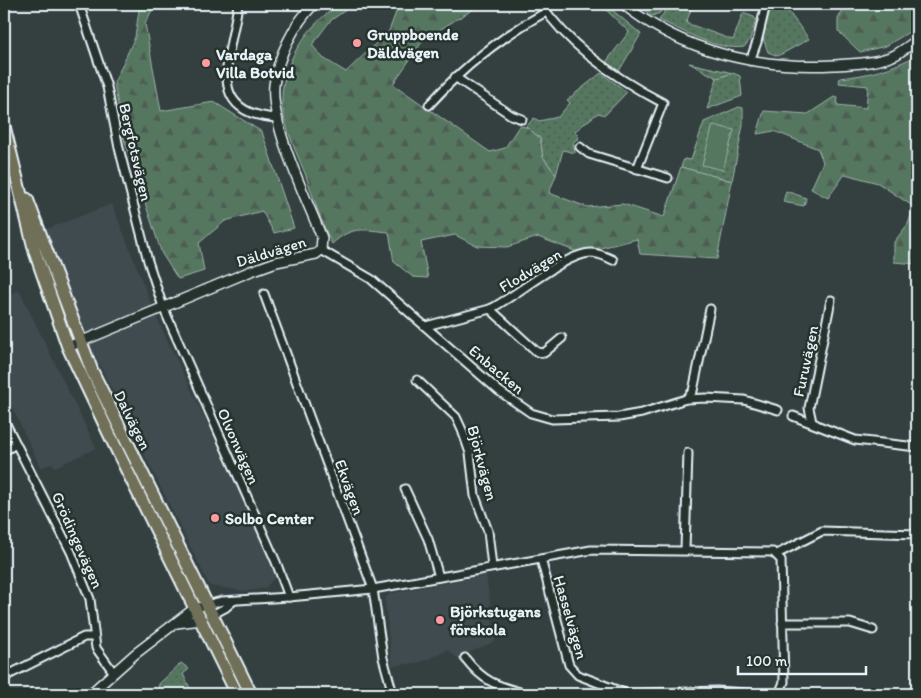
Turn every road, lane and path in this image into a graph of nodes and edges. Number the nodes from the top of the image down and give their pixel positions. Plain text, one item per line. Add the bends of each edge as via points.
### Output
1 (79, 4) edge
2 (238, 4) edge
3 (314, 4) edge
4 (541, 4) edge
5 (622, 4) edge
6 (766, 4) edge
7 (546, 12) junction
8 (917, 40) edge
9 (750, 61) junction
10 (455, 77) junction
11 (429, 105) dead end
12 (278, 118) junction
13 (522, 119) dead end
14 (4, 126) edge
15 (580, 147) dead end
16 (10, 150) junction
17 (637, 170) junction
18 (668, 178) dead end
19 (321, 250) junction
20 (613, 260) dead end
21 (264, 294) dead end
22 (831, 300) dead end
23 (163, 307) junction
24 (490, 309) junction
25 (710, 309) dead end
26 (426, 326) junction
27 (562, 338) dead end
28 (80, 342) junction
29 (68, 347) junction
30 (418, 380) dead end
31 (686, 399) junction
32 (778, 410) dead end
33 (793, 416) dead end
34 (4, 420) edge
35 (817, 426) junction
36 (16, 444) junction
37 (917, 447) edge
38 (4, 451) edge
39 (688, 453) dead end
40 (405, 489) dead end
41 (917, 534) edge
42 (685, 550) junction
43 (777, 554) junction
44 (541, 559) junction
45 (492, 567) junction
46 (439, 577) junction
47 (373, 589) junction
48 (289, 597) junction
49 (232, 602) junction
50 (204, 612) junction
51 (782, 623) junction
52 (173, 624) junction
53 (873, 630) dead end
54 (94, 637) junction
55 (465, 658) dead end
56 (114, 673) junction
57 (4, 678) edge
58 (100, 686) junction
59 (90, 694) edge
60 (106, 694) edge
61 (237, 694) edge
62 (251, 694) edge
63 (393, 694) edge
64 (526, 694) edge
65 (758, 694) edge
66 (779, 694) edge

1 - 23 street, Bergfotsvägen via 107,87 121,155
2 - 12 street via 228,55 228,92 245,111 263,118
3 - 12 street, Däldvägen via 295,29 281,60 274,85
4 - 7 street
5 - 9 street via 652,25 681,39
6 - 9 street
7 - 10 street via 492,45
7 - 17 street via 596,61 618,78 663,103
8 - 9 street via 894,55 852,64 780,65
10 - 11 street
10 - 13 street
12 - 19 street, Däldvägen via 322,238
14 - 16 main road, Dalvägen
15 - 17 street via 589,154
16 - 28 main road, Dalvägen
16 - 29 main road, Dalvägen via 35,252
17 - 18 street
19 - 23 street, Däldvägen via 262,267
19 - 26 street, Enbacken via 366,275
20 - 24 street, Flodvägen via 592,253 581,256 549,271
21 - 47 street, Ekvägen
22 - 35 street, Furuvägen via 809,408 812,422
23 - 28 street, Däldvägen
23 - 48 street, Olvonvägen
24 - 26 street, Flodvägen
24 - 27 street, Flodvägen via 537,352 544,353
25 - 31 street via 693,391
26 - 31 street, Enbacken via 499,391 528,412 544,417 619,417
28 - 29 street, Däldvägen
28 - 50 main road, Dalvägen
29 - 50 main road, Dalvägen
30 - 45 street, Björkvägen via 456,416 462,430 470,453 475,496 488,531
31 - 32 street, Enbacken via 735,398
33 - 35 street
34 - 36 street, Grödingevägen
35 - 37 street via 855,440
36 - 38 street
36 - 54 street, Grödingevägen via 60,530 90,599
39 - 42 street
40 - 46 street via 428,539
41 - 43 street via 822,532
42 - 43 street via 763,550
42 - 44 street via 591,550
43 - 51 street via 780,560
44 - 45 street
44 - 65 street, Hasselvägen via 569,665 578,675 627,694 717,691
45 - 46 street
46 - 47 street
47 - 48 street
47 - 63 street, Ekvägen via 383,658
48 - 49 street
49 - 50 street via 225,608
49 - 50 street via 222,601
50 - 52 street
50 - 52 street
50 - 61 main road, Dalvägen
50 - 62 main road, Dalvägen
51 - 53 street via 850,623
51 - 66 street via 784,682
52 - 56 street
54 - 56 street, Grödingevägen via 96,648
54 - 57 street via 84,637
55 - 64 street via 491,684
56 - 58 street
58 - 59 street
58 - 60 street

